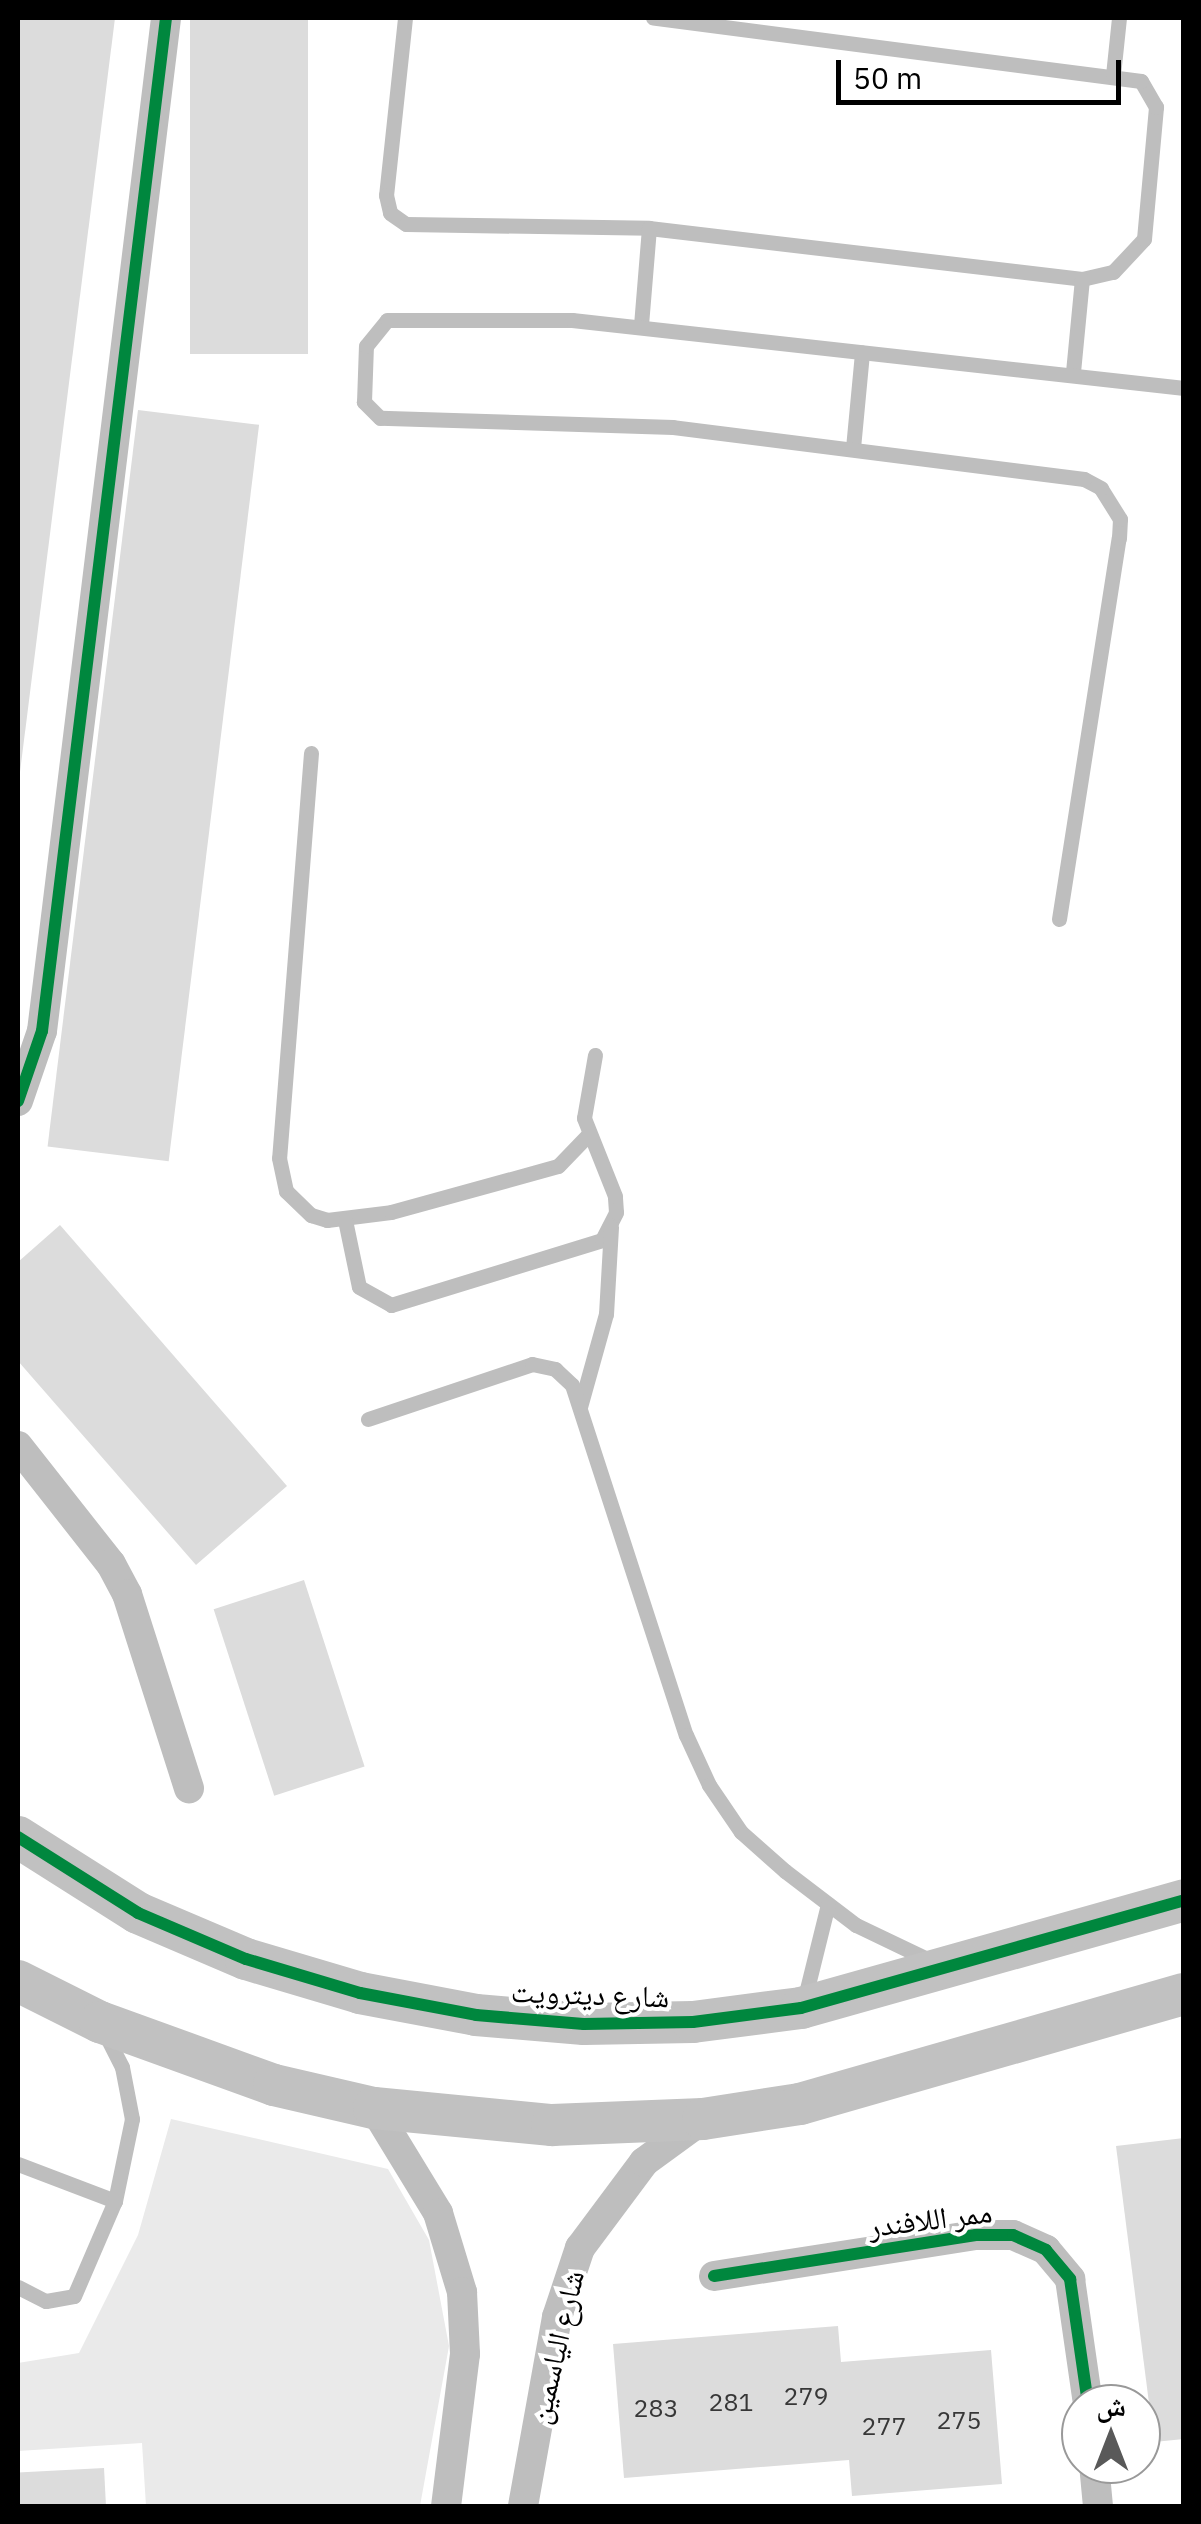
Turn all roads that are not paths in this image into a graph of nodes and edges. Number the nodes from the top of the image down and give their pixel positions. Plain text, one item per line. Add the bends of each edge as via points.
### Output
1 (166, 18) edge
2 (404, 18) edge
3 (653, 18) edge
4 (1119, 18) edge
5 (683, 20) edge
6 (1113, 75) junction
7 (649, 228) junction
8 (1082, 279) junction
9 (641, 324) junction
10 (862, 352) junction
11 (1074, 372) junction
12 (1184, 388) edge
13 (853, 448) junction
14 (310, 753) dead end
15 (1059, 919) dead end
16 (595, 1056) dead end
17 (18, 1100) edge
18 (587, 1136) junction
19 (344, 1220) junction
20 (611, 1227) junction
21 (580, 1407) junction
22 (368, 1419) dead end
23 (18, 1446) edge
24 (189, 1788) dead end
25 (18, 1837) edge
26 (1184, 1900) edge
27 (828, 1904) junction
28 (952, 1969) junction
29 (18, 1980) edge
30 (1184, 1994) edge
31 (802, 2008) junction
32 (100, 2022) junction
33 (374, 2108) junction
34 (703, 2119) junction
35 (18, 2164) edge
36 (115, 2201) junction
37 (714, 2276) dead end
38 (18, 2287) edge
39 (1085, 2384) edge
40 (446, 2506) edge
41 (523, 2506) edge

1 - 17 street via 42,1032
2 - 7 lane via 386,195 397,220
3 - 5 lane
4 - 6 lane
5 - 6 lane
6 - 8 lane via 1141,81 1154,96 1147,225 1127,262
7 - 8 lane
7 - 9 lane
8 - 11 lane
9 - 10 lane
9 - 13 lane via 387,320 369,335 364,402 392,420 673,427
10 - 11 lane
10 - 13 lane
11 - 12 lane
13 - 15 lane via 1084,479 1114,502 1119,538
14 - 19 lane via 280,1175 310,1214
16 - 18 lane
18 - 19 lane via 572,1158 543,1172
18 - 20 lane via 616,1196
19 - 20 lane via 359,1288 391,1304 588,1248
20 - 21 lane via 606,1314
21 - 22 lane via 572,1385 555,1369 532,1364
21 - 27 lane via 686,1735 709,1785 741,1832
23 - 24 street via 127,1594
25 - 31 street, شارع ديترويت via 138,1912 246,1960 360,1993 584,2024 694,2022
26 - 28 street, شارع ديترويت
27 - 28 lane via 886,1943
27 - 31 lane
28 - 31 street, شارع ديترويت
29 - 32 street
30 - 34 street via 910,2077
32 - 33 street via 274,2085
32 - 36 lane via 122,2066 132,2118
33 - 34 street via 552,2126
33 - 40 street via 438,2213 462,2292 465,2354
34 - 41 street, شارع الياسمين via 644,2162 580,2248 556,2317
35 - 36 lane
36 - 38 lane via 86,2282 74,2296 46,2301
37 - 39 street, ممر اللافندر via 976,2234 1013,2234 1046,2250 1070,2279

